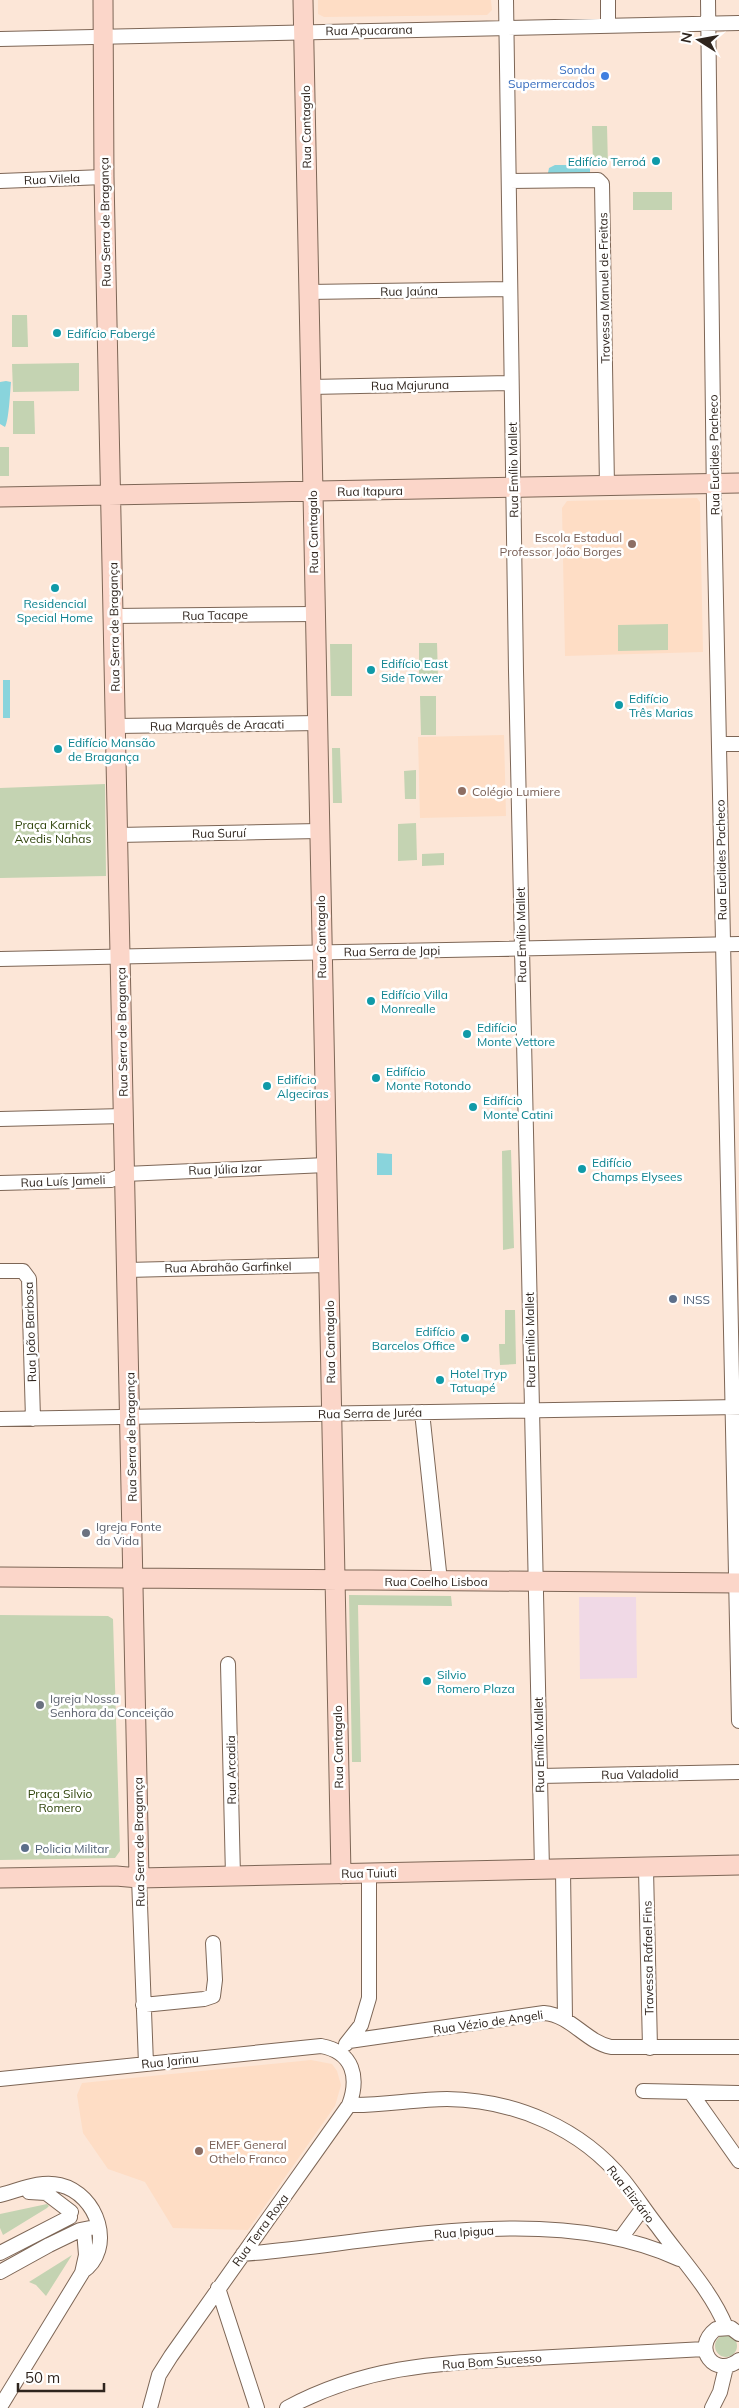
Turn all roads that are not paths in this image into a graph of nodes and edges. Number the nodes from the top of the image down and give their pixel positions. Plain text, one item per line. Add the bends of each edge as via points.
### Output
1 (103, 0) edge
2 (303, 0) edge
3 (506, 0) edge
4 (608, 0) edge
5 (708, 0) edge
6 (739, 23) edge
7 (709, 24) junction
8 (608, 25) junction
9 (506, 28) junction
10 (304, 31) junction
11 (104, 35) junction
12 (0, 39) edge
13 (104, 176) junction
14 (0, 181) edge
15 (509, 181) junction
16 (510, 289) junction
17 (308, 292) junction
18 (510, 383) junction
19 (310, 387) junction
20 (739, 483) edge
21 (714, 484) junction
22 (607, 486) junction
23 (514, 488) junction
24 (312, 492) junction
25 (112, 496) junction
26 (0, 497) edge
27 (315, 614) junction
28 (114, 616) junction
29 (318, 723) junction
30 (117, 726) junction
31 (719, 744) junction
32 (739, 744) edge
33 (319, 831) junction
34 (118, 834) junction
35 (724, 944) junction
36 (739, 944) edge
37 (522, 948) junction
38 (321, 952) junction
39 (120, 956) junction
40 (0, 959) edge
41 (733, 1065) edge
42 (124, 1116) junction
43 (0, 1119) edge
44 (326, 1165) junction
45 (125, 1174) junction
46 (0, 1183) edge
47 (328, 1265) junction
48 (127, 1270) junction
49 (0, 1271) edge
50 (736, 1407) edge
51 (531, 1410) junction
52 (422, 1412) junction
53 (331, 1414) junction
54 (130, 1417) junction
55 (0, 1419) edge
56 (32, 1419) junction
57 (0, 1577) edge
58 (134, 1578) junction
59 (334, 1580) junction
60 (440, 1581) junction
61 (535, 1581) junction
62 (737, 1583) edge
63 (228, 1664) dead end
64 (739, 1721) edge
65 (739, 1772) edge
66 (540, 1776) junction
67 (739, 1865) edge
68 (646, 1868) junction
69 (542, 1870) junction
70 (563, 1870) junction
71 (369, 1873) junction
72 (341, 1874) junction
73 (233, 1876) junction
74 (0, 1878) edge
75 (139, 1878) junction
76 (213, 1944) dead end
77 (143, 2005) junction
78 (565, 2019) junction
79 (349, 2041) junction
80 (739, 2047) edge
81 (650, 2048) junction
82 (340, 2052) junction
83 (146, 2064) junction
84 (0, 2079) edge
85 (644, 2091) dead end
86 (691, 2093) junction
87 (739, 2093) edge
88 (349, 2105) junction
89 (739, 2161) edge
90 (6, 2193) edge
91 (90, 2206) junction
92 (643, 2208) junction
93 (70, 2214) junction
94 (96, 2222) junction
95 (82, 2230) junction
96 (621, 2238) junction
97 (0, 2253) edge
98 (243, 2254) junction
99 (681, 2259) junction
100 (0, 2272) edge
101 (82, 2273) junction
102 (218, 2288) junction
103 (726, 2327) junction
104 (739, 2334) edge
105 (705, 2349) junction
106 (739, 2360) edge
107 (726, 2366) junction
108 (0, 2407) edge
109 (150, 2408) edge
110 (257, 2408) edge
111 (287, 2408) edge
112 (712, 2408) edge

1 - 11 street, Rua Serra de Bragança
2 - 10 street, Rua Cantagalo
3 - 9 street, Rua Emílio Mallet
4 - 8 street
5 - 7 street, Rua Euclides Pacheco
6 - 7 street, Rua Apucarana
7 - 8 street, Rua Apucarana
7 - 21 street, Rua Euclides Pacheco
8 - 9 street, Rua Apucarana
9 - 10 street, Rua Apucarana
9 - 15 street, Rua Emílio Mallet
10 - 11 street, Rua Apucarana
10 - 17 street, Rua Cantagalo
11 - 12 street, Rua Apucarana
11 - 13 street, Rua Serra de Bragança
13 - 14 street, Rua Vilela
13 - 25 street, Rua Serra de Bragança
15 - 16 street, Rua Emílio Mallet
15 - 22 street, Travessa Manuel de Freitas via 598,180 602,184
16 - 17 street, Rua Jaúna
16 - 18 street, Rua Emílio Mallet
17 - 19 street, Rua Cantagalo
18 - 19 street, Rua Majuruna
18 - 23 street, Rua Emílio Mallet
19 - 24 street, Rua Cantagalo
20 - 21 street, Rua Itapura
21 - 22 street, Rua Itapura
21 - 31 street, Rua Euclides Pacheco
22 - 23 street, Rua Itapura
23 - 24 street, Rua Itapura
23 - 37 street, Rua Emílio Mallet
24 - 25 street, Rua Itapura
24 - 27 street, Rua Cantagalo
25 - 26 street, Rua Itapura
25 - 28 street, Rua Serra de Bragança
27 - 28 street, Rua Tacape
27 - 29 street, Rua Cantagalo
28 - 30 street, Rua Serra de Bragança
29 - 30 street, Rua Marquês de Aracati
29 - 33 street, Rua Cantagalo
30 - 34 street, Rua Serra de Bragança
31 - 32 street
31 - 35 street, Rua Euclides Pacheco
33 - 34 street, Rua Suruí
33 - 38 street, Rua Cantagalo
34 - 39 street, Rua Serra de Bragança
35 - 36 street, Rua Serra de Japi
35 - 37 street, Rua Serra de Japi
35 - 41 street, Rua Euclides Pacheco
37 - 38 street, Rua Serra de Japi
37 - 51 street, Rua Emílio Mallet
38 - 39 street, Rua Serra de Japi
38 - 44 street, Rua Cantagalo
39 - 40 street, Rua Serra de Japi
39 - 42 street, Rua Serra de Bragança
41 - 50 street, Rua Euclides Pacheco
42 - 43 street
42 - 45 street, Rua Serra de Bragança
44 - 45 street, Rua Júlia Izar
44 - 47 street, Rua Cantagalo
45 - 46 street, Rua Luís Jameli via 111,1180
45 - 48 street, Rua Serra de Bragança
47 - 48 street, Rua Abrahão Garfinkel
47 - 53 street, Rua Cantagalo
48 - 54 street, Rua Serra de Bragança
49 - 56 street, Rua João Barbosa via 24,1271 29,1280
50 - 51 street, Rua Serra de Juréa
50 - 62 street, Rua Euclides Pacheco
51 - 52 street, Rua Serra de Juréa
51 - 61 street, Rua Emílio Mallet
52 - 53 street, Rua Serra de Juréa
52 - 60 street
53 - 54 street, Rua Serra de Juréa
53 - 59 street, Rua Cantagalo
54 - 56 street, Rua Serra de Juréa
54 - 58 street, Rua Serra de Bragança
55 - 56 street, Rua Serra de Juréa
57 - 58 street
58 - 59 street, Rua Coelho Lisboa
58 - 75 street, Rua Serra de Bragança
59 - 60 street, Rua Coelho Lisboa
59 - 72 street, Rua Cantagalo
60 - 61 street, Rua Coelho Lisboa
61 - 62 street, Rua Coelho Lisboa
61 - 66 street, Rua Emílio Mallet
62 - 64 street, Rua Euclides Pacheco
63 - 73 street, Rua Arcadia
65 - 66 street, Rua Valadolid
66 - 69 street, Rua Emílio Mallet
67 - 68 street, Rua Tuiuti
68 - 70 street, Rua Tuiuti
68 - 81 street, Travessa Rafael Fins
69 - 70 street, Rua Tuiuti
69 - 71 street, Rua Tuiuti
70 - 78 street
71 - 72 street, Rua Tuiuti
71 - 79 street via 369,1998 364,2018
72 - 73 street, Rua Tuiuti
73 - 75 street, Rua Tuiuti
74 - 75 street, Rua Tuiuti
75 - 77 street, Rua Serra de Bragança
76 - 77 street via 213,1996
77 - 83 street, Rua Serra de Bragança
78 - 79 street, Rua Vézio de Angeli via 544,2013
78 - 81 street, Rua Vézio de Angeli via 606,2046
79 - 82 street
80 - 81 street, Rua Vézio de Angeli
82 - 83 street, Rua Jarinu via 314,2046
82 - 88 street, Rua Terra Roxa via 349,2063 354,2080
83 - 84 street, Rua Jarinu
85 - 86 street
86 - 87 street
86 - 89 street
88 - 92 street, Rua Eliziário via 445,2099 517,2110 557,2126 593,2150 624,2181
88 - 98 street, Rua Terra Roxa
90 - 91 street via 43,2184 58,2185 73,2190
90 - 93 street via 46,2193
91 - 93 street via 79,2205
91 - 94 street
92 - 96 street
92 - 99 street, Rua Eliziário
93 - 95 street via 72,2224
93 - 97 street
94 - 95 street via 89,2229
94 - 101 street via 100,2250
95 - 100 street
95 - 101 street via 86,2255
96 - 98 street, Rua Ipigua via 550,2229 496,2229
96 - 99 street, Rua Ipigua
98 - 102 street, Rua Terra Roxa
99 - 103 street, Rua Eliziário via 710,2297
101 - 108 street
102 - 109 street, Rua Terra Roxa via 159,2375
102 - 110 street
103 - 104 street
103 - 105 street via 710,2334
105 - 107 street via 712,2362
105 - 111 street, Rua Bom Sucesso via 392,2370 313,2394
106 - 107 street
107 - 112 street via 720,2392

